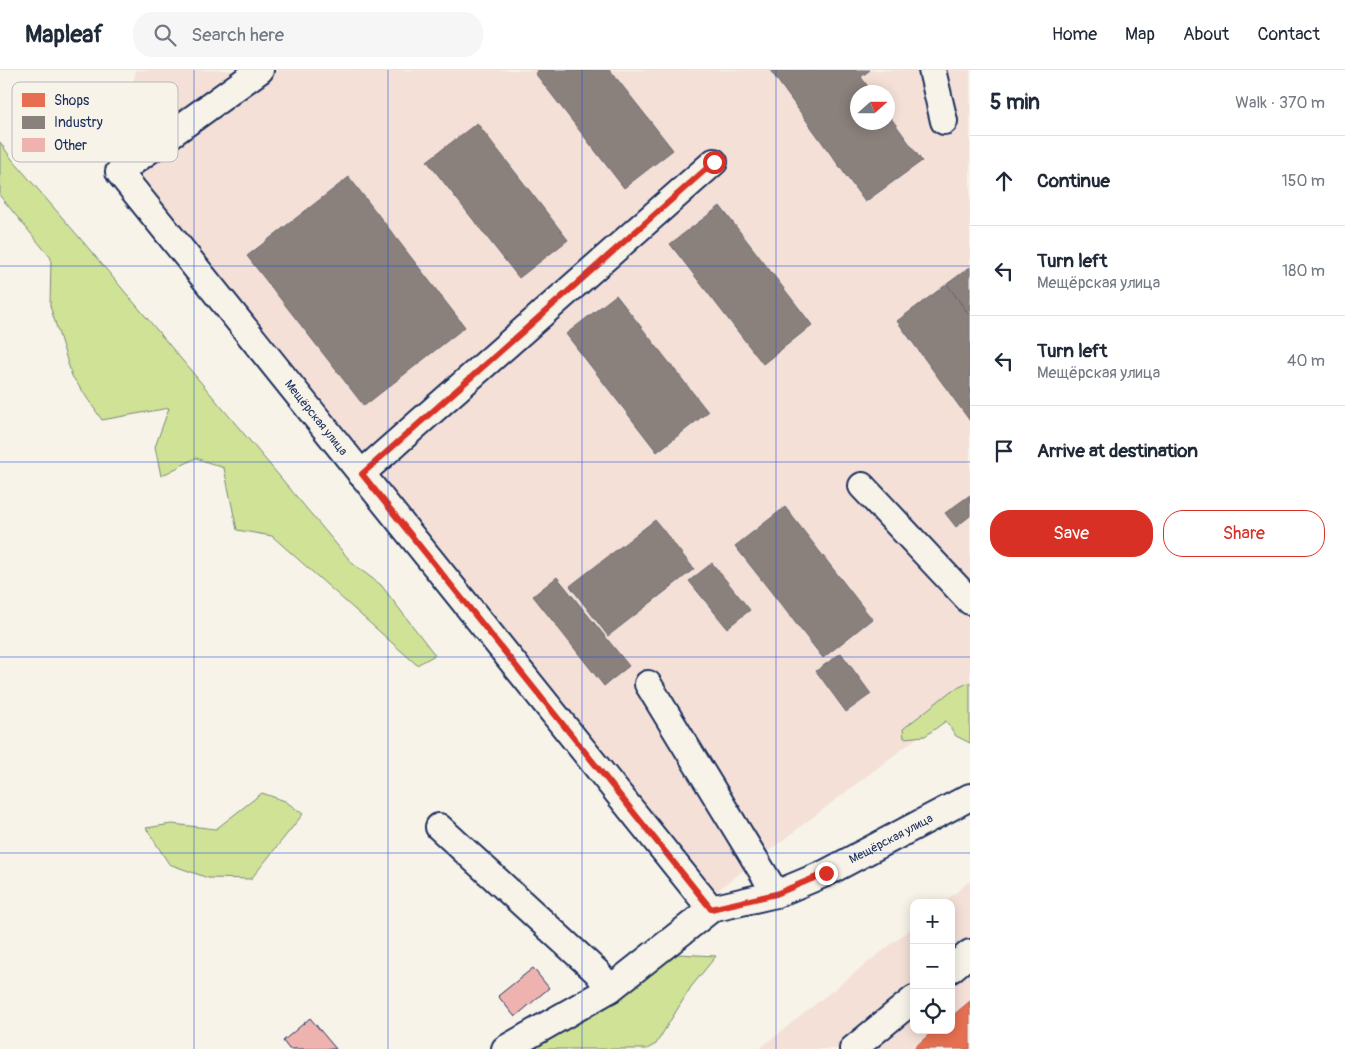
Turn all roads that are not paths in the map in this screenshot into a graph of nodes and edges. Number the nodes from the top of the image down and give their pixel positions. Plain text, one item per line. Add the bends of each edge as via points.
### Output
1 (260, 70) edge
2 (932, 70) edge
3 (944, 121) dead end
4 (178, 129) edge
5 (133, 162) edge
6 (714, 162) dead end
7 (362, 474) junction
8 (862, 486) dead end
9 (970, 601) edge
10 (648, 684) dead end
11 (970, 797) edge
12 (439, 827) dead end
13 (776, 894) junction
14 (711, 909) junction
15 (970, 954) edge
16 (955, 966) edge
17 (610, 989) junction
18 (910, 1003) edge
19 (861, 1047) edge
20 (505, 1049) edge

1 - 4 street, Мещёрская улица
2 - 3 street
5 - 7 street, Мещёрская улица via 119,172
6 - 7 street
7 - 14 street, Мещёрская улица
8 - 9 street
10 - 13 street
11 - 13 street, Мещёрская улица via 826,873
12 - 17 street via 597,972
13 - 14 street, Мещёрская улица
14 - 17 street
15 - 16 street
17 - 20 street
18 - 19 street

